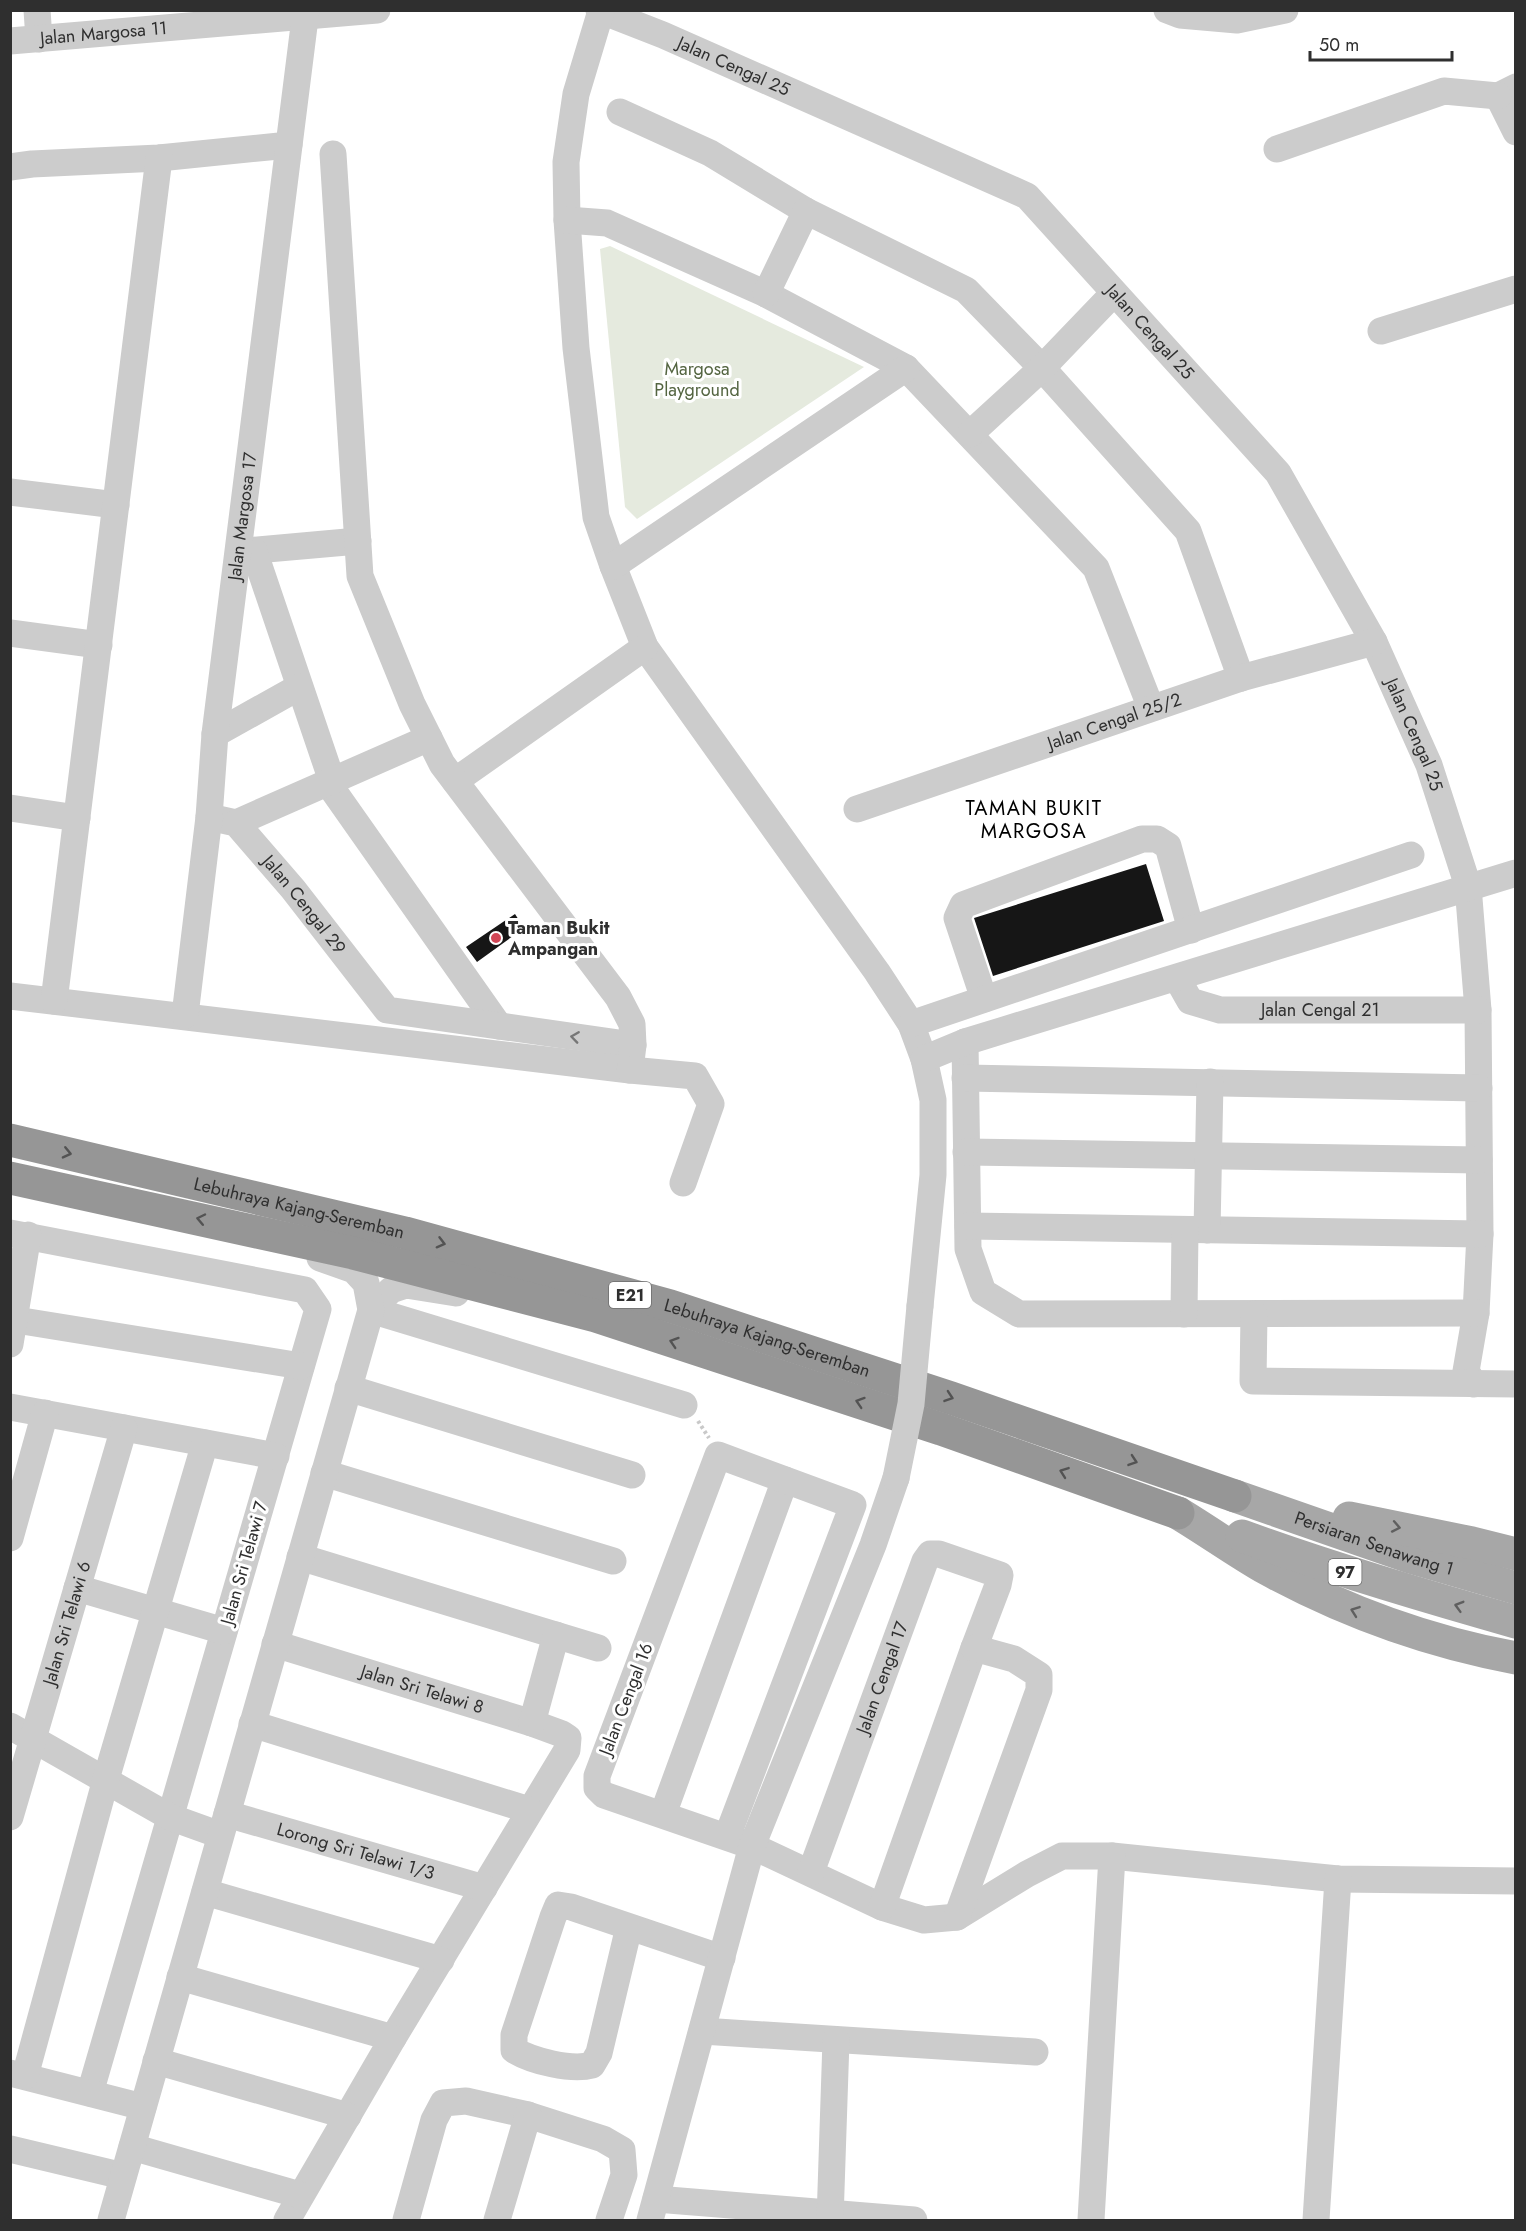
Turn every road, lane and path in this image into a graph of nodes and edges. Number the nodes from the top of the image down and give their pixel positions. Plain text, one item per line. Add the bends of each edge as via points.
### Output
1 (37, 10) edge
2 (377, 10) edge
3 (1167, 10) edge
4 (1285, 10) edge
5 (600, 11) edge
6 (306, 14) edge
7 (177, 19) edge
8 (39, 39) junction
9 (10, 41) edge
10 (1507, 91) edge
11 (620, 112) dead end
12 (1515, 132) edge
13 (289, 145) junction
14 (1277, 149) dead end
15 (333, 154) dead end
16 (159, 158) junction
17 (10, 167) edge
18 (806, 211) junction
19 (567, 220) junction
20 (1515, 289) edge
21 (1114, 293) junction
22 (766, 294) junction
23 (1381, 331) dead end
24 (906, 368) junction
25 (1042, 368) junction
26 (970, 434) junction
27 (10, 492) edge
28 (116, 505) junction
29 (358, 542) junction
30 (613, 566) junction
31 (10, 633) edge
32 (1374, 642) junction
33 (99, 645) junction
34 (645, 647) junction
35 (1241, 678) junction
36 (299, 687) junction
37 (1151, 708) junction
38 (215, 734) junction
39 (429, 738) junction
40 (455, 781) junction
41 (330, 782) junction
42 (10, 808) edge
43 (857, 809) dead end
44 (209, 817) junction
45 (77, 818) junction
46 (236, 823) junction
47 (1411, 855) dead end
48 (1515, 873) edge
49 (1468, 886) junction
50 (1191, 930) junction
51 (1177, 978) junction
52 (10, 996) edge
53 (984, 999) junction
54 (54, 1001) junction
55 (1478, 1010) junction
56 (185, 1015) junction
57 (910, 1024) junction
58 (499, 1026) junction
59 (965, 1042) junction
60 (631, 1058) junction
61 (924, 1059) junction
62 (965, 1078) junction
63 (1210, 1082) junction
64 (1479, 1088) junction
65 (10, 1140) edge
66 (966, 1152) junction
67 (1209, 1156) junction
68 (1479, 1160) junction
69 (10, 1178) edge
70 (683, 1182) dead end
71 (234, 1226) junction
72 (968, 1226) junction
73 (1196, 1230) junction
74 (19, 1234) edge
75 (1480, 1234) junction
76 (371, 1310) junction
77 (1476, 1313) junction
78 (1184, 1314) junction
79 (1254, 1314) junction
80 (596, 1316) junction
81 (12, 1328) edge
82 (302, 1366) junction
83 (1474, 1384) junction
84 (1515, 1384) edge
85 (348, 1388) junction
86 (684, 1405) joint
87 (10, 1407) edge
88 (45, 1413) junction
89 (124, 1428) junction
90 (205, 1443) junction
91 (718, 1455) junction
92 (276, 1456) junction
93 (324, 1473) junction
94 (632, 1475) dead end
95 (785, 1480) junction
96 (1235, 1496) junction
97 (1178, 1513) junction
98 (10, 1538) edge
99 (1515, 1554) edge
100 (300, 1557) junction
101 (613, 1561) dead end
102 (77, 1588) junction
103 (1515, 1588) edge
104 (156, 1611) junction
105 (1515, 1622) edge
106 (224, 1631) junction
107 (556, 1635) junction
108 (275, 1644) junction
109 (598, 1648) dead end
110 (974, 1648) junction
111 (1515, 1658) edge
112 (532, 1723) junction
113 (252, 1724) junction
114 (21, 1733) edge
115 (106, 1779) junction
116 (529, 1810) junction
117 (663, 1814) junction
118 (10, 1817) edge
119 (170, 1817) junction
120 (223, 1824) junction
121 (740, 1841) junction
122 (1112, 1856) junction
123 (811, 1872) junction
124 (1338, 1878) junction
125 (1515, 1881) edge
126 (484, 1888) junction
127 (204, 1892) junction
128 (882, 1907) junction
129 (957, 1917) junction
130 (630, 1927) junction
131 (722, 1958) junction
132 (441, 1960) junction
133 (180, 1977) junction
134 (702, 2031) junction
135 (393, 2038) junction
136 (836, 2040) junction
137 (1035, 2052) dead end
138 (156, 2061) junction
139 (18, 2075) edge
140 (90, 2093) junction
141 (143, 2107) junction
142 (528, 2115) junction
143 (348, 2116) junction
144 (132, 2147) junction
145 (10, 2149) edge
146 (123, 2176) junction
147 (300, 2195) junction
148 (653, 2210) edge
149 (831, 2217) edge
150 (111, 2220) edge
151 (286, 2220) edge
152 (406, 2220) edge
153 (497, 2220) edge
154 (609, 2220) edge
155 (914, 2220) edge
156 (1090, 2220) edge
157 (1316, 2220) edge

1 - 8 street
2 - 6 street, Jalan Margosa 11
3 - 4 street via 1180,15 1237,20
5 - 19 street via 576,94 566,162
5 - 21 street, Jalan Cengal 25 via 1028,196
6 - 7 street, Jalan Margosa 11
6 - 13 street, Jalan Margosa 17
7 - 8 street, Jalan Margosa 11
8 - 9 street, Jalan Margosa 11
10 - 12 street
10 - 14 street via 1444,92
11 - 18 street via 710,153
13 - 16 street
13 - 38 street, Jalan Margosa 17
15 - 29 street
16 - 17 street
16 - 28 street
18 - 22 street
18 - 25 street via 966,290
19 - 22 street via 607,224
19 - 30 street via 576,348 596,517
20 - 23 street
21 - 25 street
21 - 32 street, Jalan Cengal 25 via 1278,473
22 - 24 street
24 - 26 street
24 - 30 street
25 - 26 street
25 - 35 street via 1188,531
26 - 37 street via 1096,568
27 - 28 street
28 - 33 street
29 - 36 street via 250,551
29 - 39 street via 360,576
30 - 34 street
31 - 33 street
32 - 35 street, Jalan Cengal 25/2
32 - 49 street, Jalan Cengal 25 via 1429,765
33 - 45 street
34 - 40 street
34 - 57 street
35 - 37 street, Jalan Cengal 25/2
36 - 38 street
36 - 41 street
37 - 43 street, Jalan Cengal 25/2
38 - 44 street, Jalan Margosa 17
39 - 40 street
39 - 41 street
40 - 60 street via 618,997 632,1024
41 - 46 street
41 - 58 street
42 - 45 street
44 - 46 street
44 - 56 street, Jalan Margosa 17
45 - 54 street
46 - 58 street, Jalan Cengal 29 via 387,1010
47 - 50 street
48 - 49 street
49 - 51 street
49 - 55 street, Jalan Cengal 25
50 - 53 street
50 - 53 street via 1168,846 1157,839 1142,838 963,905 957,918
51 - 55 street, Jalan Cengal 21 via 1190,1001 1220,1010
51 - 59 street
52 - 54 street
53 - 57 street
54 - 56 street
55 - 64 street, Jalan Cengal 25
56 - 60 street
57 - 61 street
60 -> 58 street
59 - 61 street
59 - 62 street
60 - 70 street via 695,1076 711,1104
61 - 121 street, bridge via 933,1100 933,1175 911,1404 896,1478 873,1545
62 - 63 street
62 - 66 street
63 - 64 street
63 - 67 street
64 - 68 street, Jalan Cengal 25
65 -> 96 highway, Lebuhraya Kajang-Seremban / E21 via 405,1233 670,1306
66 - 67 street
66 - 72 street
67 - 68 street
67 - 73 street
68 - 75 street, Jalan Cengal 25
71 -> 69 highway, Lebuhraya Kajang-Seremban / E21
71 - 76 street via 354,1270 366,1283
71 - 80 highway, Lebuhraya Kajang-Seremban / E21
72 - 73 street
72 - 78 street via 968,1249 983,1292 1019,1314
73 - 75 street
73 - 78 street
74 - 81 street
74 - 82 street, Jalan Sri Telawi 7 via 304,1290 318,1309
75 - 77 street, Jalan Cengal 25
76 - 80 street via 391,1290 406,1285
76 - 85 street
76 - 86 street
77 - 79 street
77 - 83 street, Jalan Cengal 25 via 1466,1371
78 - 79 street
79 - 83 street via 1253,1381
97 -> 80 highway, Lebuhraya Kajang-Seremban / E21 via 941,1428
81 - 82 street
82 - 92 street, Jalan Sri Telawi 7
83 - 84 street
85 - 93 street
85 - 94 street
86 - 91 path via 704,1428
87 - 88 street
88 - 89 street
88 - 98 street
89 - 90 street
89 - 102 street, Jalan Sri Telawi 6
90 - 92 street
90 - 104 street
91 - 95 street
91 - 117 street, Jalan Cengal 16 via 597,1776 597,1788 604,1795
92 - 106 street, Jalan Sri Telawi 7
93 - 100 street
93 - 101 street
95 - 117 street
95 - 121 street via 853,1505
96 -> 99 main road
96 - 103 main road, Persiaran Senawang 1 / 97 via 1410,1557
105 -> 97 main road, Persiaran Senawang 1 / 97 via 1304,1559
111 -> 97 main road via 1348,1609 1267,1569
100 - 107 street
100 - 108 street
102 - 104 street
102 - 114 street, Jalan Sri Telawi 6
104 - 106 street
104 - 115 street
106 - 119 street, Jalan Sri Telawi 7
107 - 109 street
107 - 112 street
108 - 112 street, Jalan Sri Telawi 8
108 - 113 street
110 - 123 street, Jalan Cengal 17 via 1000,1575 930,1554
110 - 128 street
110 - 129 street via 1014,1659 1039,1675 1039,1690
112 - 116 street, Jalan Sri Telawi 8 via 568,1738 567,1750
113 - 116 street
113 - 120 street
114 - 115 street, Lorong Sri Telawi 1/3
114 - 118 street, Jalan Sri Telawi 6
115 - 119 street, Lorong Sri Telawi 1/3
115 - 139 street
116 - 126 street
117 - 121 street, Jalan Cengal 16
119 - 120 street, Lorong Sri Telawi 1/3
119 - 140 street, Jalan Sri Telawi 7
120 - 126 street, Lorong Sri Telawi 1/3
120 - 127 street
121 - 123 street, Jalan Cengal 16
121 - 131 street
122 - 124 street
122 - 129 street via 1062,1856
122 - 156 street
123 - 128 street, Jalan Cengal 16
124 - 125 street
124 - 157 street
126 - 132 street
127 - 132 street
127 - 133 street
128 - 129 street, Jalan Cengal 16 via 924,1920
130 - 130 street via 558,1905 514,2035 514,2050 526,2057 581,2068 592,2065 599,2053
130 - 131 street
131 - 134 street
132 - 135 street
133 - 135 street
133 - 138 street
134 - 136 street
134 - 148 street
135 - 143 street
136 - 137 street
136 - 149 street
138 - 141 street
138 - 143 street
139 - 140 street
140 - 141 street
141 - 144 street
142 - 152 street via 466,2101 443,2103 434,2120
142 - 153 street
142 - 154 street via 603,2139 622,2150 624,2175
143 - 147 street
144 - 146 street
144 - 147 street
145 - 146 street
146 - 150 street
147 - 151 street
148 - 149 street
149 - 155 street

